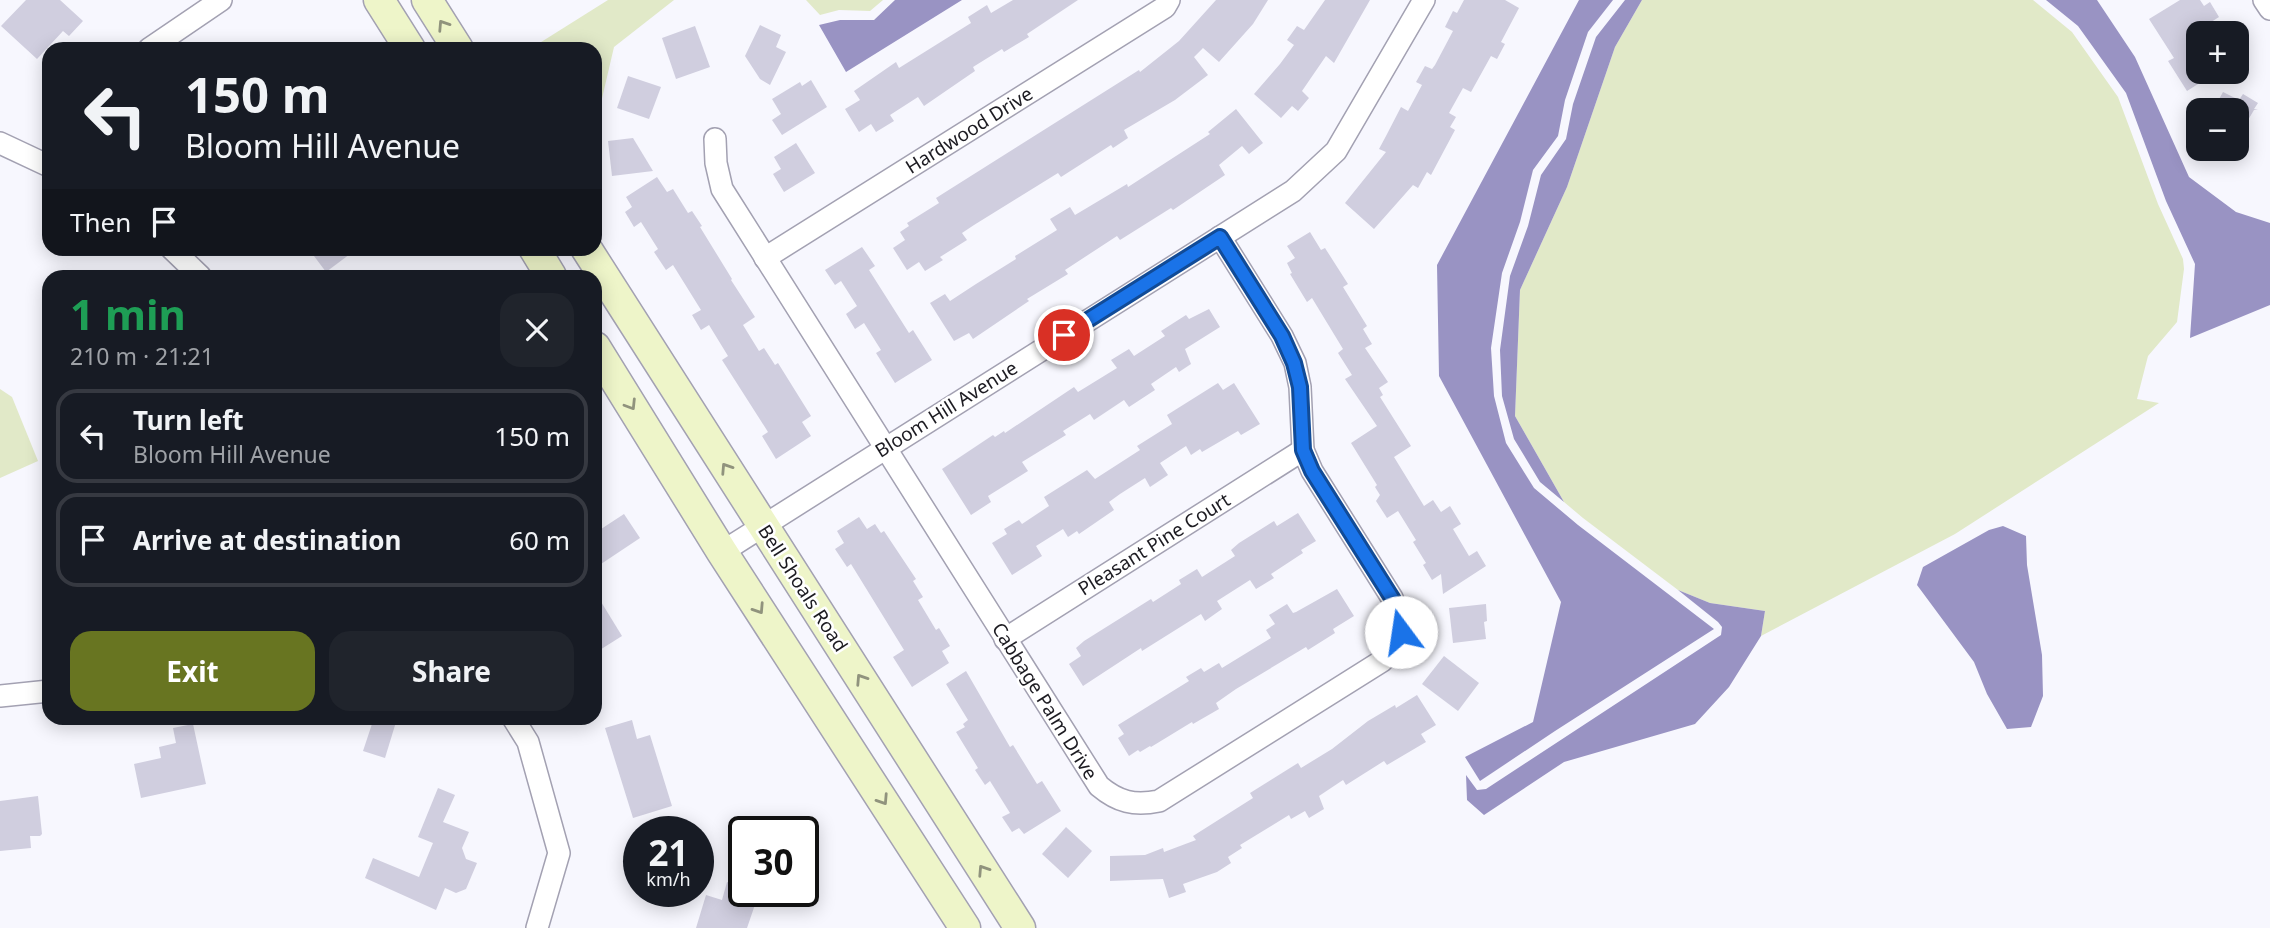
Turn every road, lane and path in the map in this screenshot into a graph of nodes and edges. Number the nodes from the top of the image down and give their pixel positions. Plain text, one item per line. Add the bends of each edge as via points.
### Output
1 (221, 0) edge
2 (379, 0) edge
3 (427, 0) edge
4 (1169, 0) edge
5 (1424, 0) edge
6 (2264, 0) edge
7 (2270, 9) edge
8 (159, 42) edge
9 (406, 42) edge
10 (454, 42) edge
11 (715, 139) dead end
12 (0, 143) edge
13 (42, 163) edge
14 (1220, 237) junction
15 (179, 256) edge
16 (765, 258) junction
17 (194, 270) edge
18 (602, 273) edge
19 (602, 358) edge
20 (885, 448) junction
21 (1303, 450) junction
22 (763, 526) junction
23 (722, 552) junction
24 (1005, 639) junction
25 (42, 692) edge
26 (0, 696) edge
27 (517, 725) edge
28 (537, 928) edge
29 (965, 928) edge
30 (1020, 928) edge

1 - 8 street
2 - 9 main road
10 -> 3 main road
4 - 16 street, Hardwood Drive via 1165,7
5 - 14 street, Bloom Hill Avenue via 1336,150 1293,191
6 - 7 street
11 - 16 street, Cabbage Palm Drive via 722,189
12 - 13 street
14 - 20 street, Bloom Hill Avenue
14 - 21 street, Cabbage Palm Drive via 1294,363
15 - 17 street
16 - 20 street, Cabbage Palm Drive
22 -> 18 main road, Bell Shoals Road
19 -> 23 main road
20 - 22 street, Bloom Hill Avenue
20 - 24 street, Cabbage Palm Drive
21 - 24 street, Pleasant Pine Court
21 - 24 street, Cabbage Palm Drive via 1399,613 1401,632 1382,662 1158,802 1142,805 1112,797 1099,786
22 - 23 street, Bloom Hill Avenue
30 -> 22 main road, Bell Shoals Road
23 -> 29 main road
25 - 26 street
27 - 28 street via 528,742 559,853

